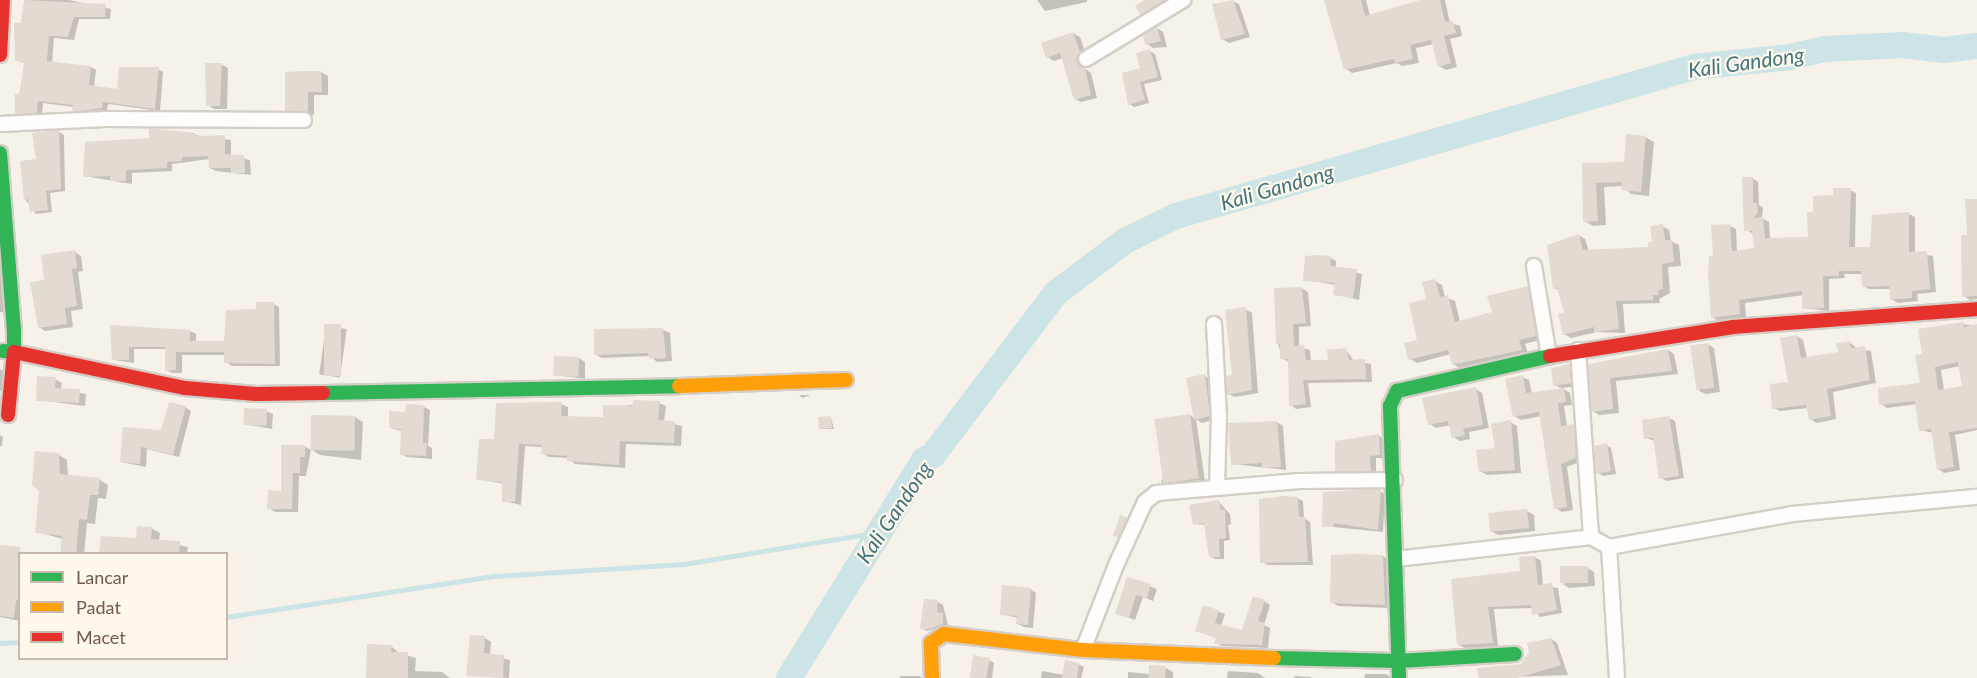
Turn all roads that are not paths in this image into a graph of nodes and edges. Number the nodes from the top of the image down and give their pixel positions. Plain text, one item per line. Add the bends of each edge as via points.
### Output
1 (3, 0) edge
2 (1183, 0) edge
3 (0, 55) edge
4 (1086, 59) dead end
5 (304, 120) dead end
6 (0, 124) edge
7 (0, 153) edge
8 (2, 218) edge
9 (1534, 266) dead end
10 (1977, 309) edge
11 (1214, 324) dead end
12 (1578, 350) junction
13 (7, 352) edge
14 (1549, 357) junction
15 (846, 380) dead end
16 (8, 415) dead end
17 (1395, 480) junction
18 (1217, 486) junction
19 (1977, 497) edge
20 (1591, 537) junction
21 (1609, 547) junction
22 (1396, 560) junction
23 (1083, 650) junction
24 (1515, 654) dead end
25 (1399, 661) junction
26 (932, 678) edge
27 (1399, 678) edge
28 (1617, 678) edge

1 - 3 street
2 - 4 street
5 - 6 street via 105,119
7 - 8 street
8 - 13 street
9 - 14 street
10 - 12 street via 1733,327
11 - 18 street via 1219,415
12 - 14 street
12 - 20 street
13 - 15 street via 185,388 256,394 609,389
13 - 16 street
14 - 17 street via 1403,388 1390,406
17 - 18 street
17 - 22 street
18 - 23 street via 1156,493 1145,502
19 - 21 street via 1792,514
20 - 21 street
20 - 22 street
21 - 28 street
22 - 25 street
23 - 25 street
23 - 26 street via 944,634 931,643
24 - 25 street
25 - 27 street

